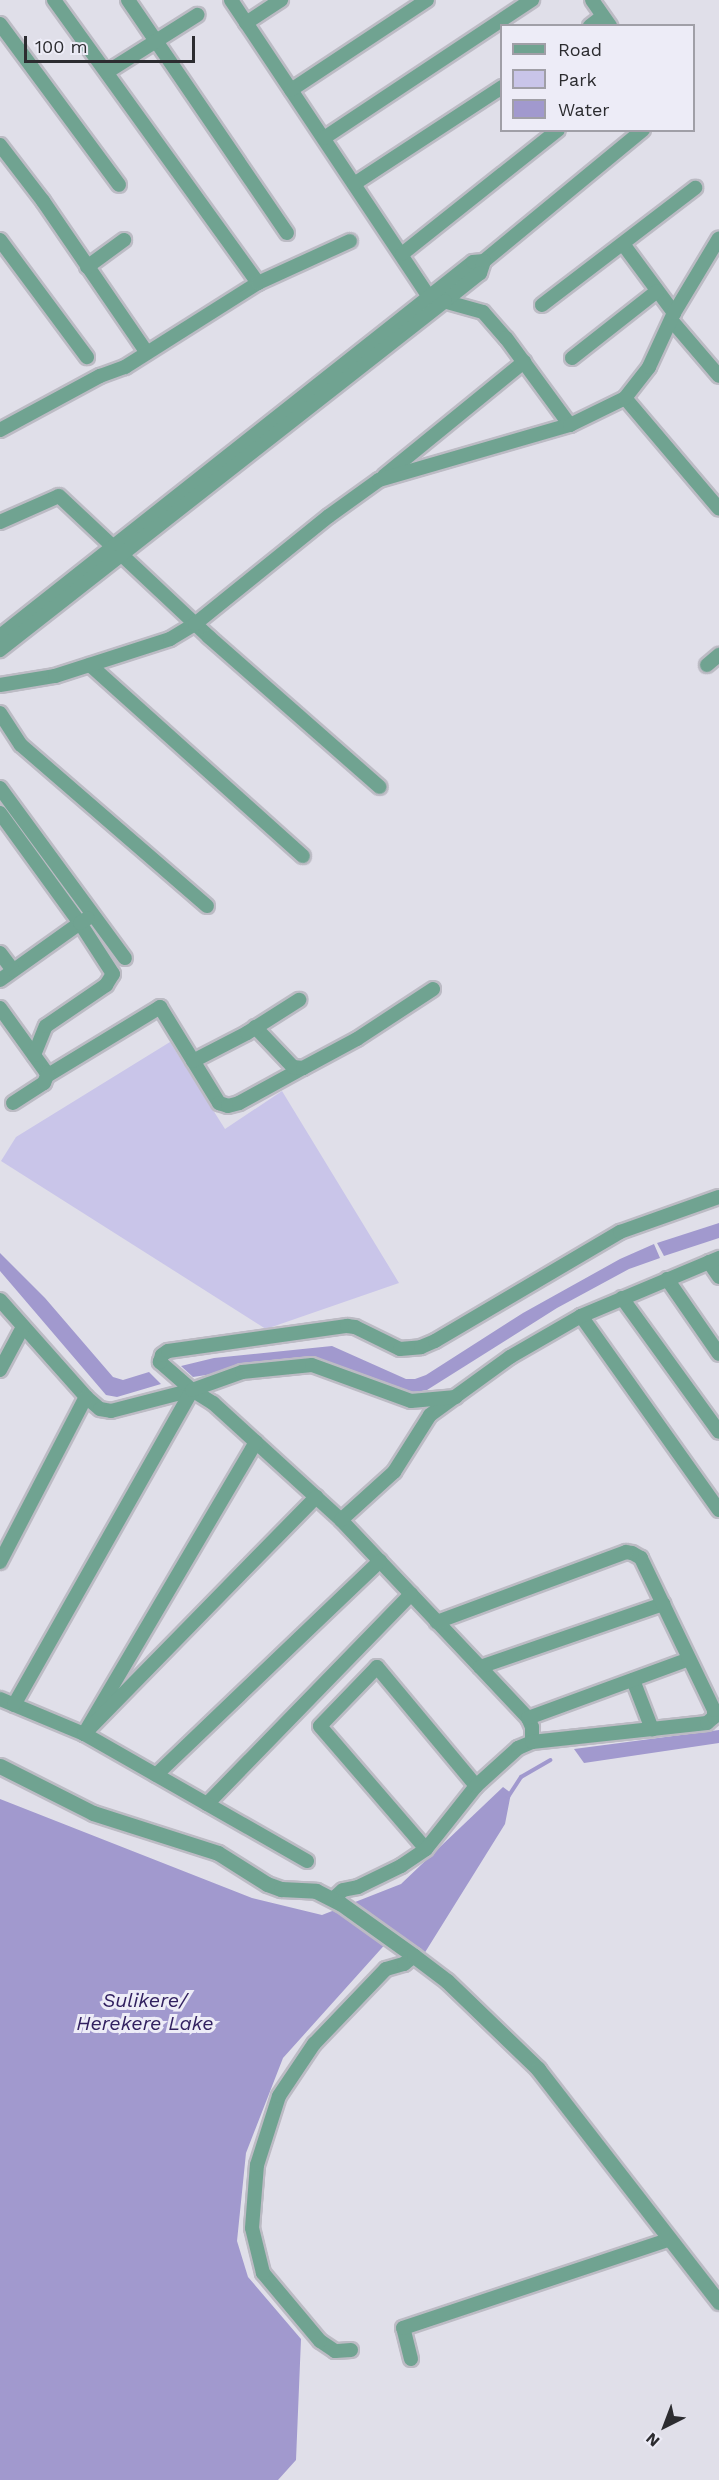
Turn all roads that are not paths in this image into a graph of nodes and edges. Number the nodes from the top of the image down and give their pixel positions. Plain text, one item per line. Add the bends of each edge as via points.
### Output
1 (54, 0) edge
2 (128, 0) edge
3 (231, 0) edge
4 (281, 0) edge
5 (427, 0) edge
6 (532, 0) edge
7 (592, 0) edge
8 (197, 15) dead end
9 (607, 21) edge
10 (246, 23) junction
11 (0, 24) edge
12 (156, 42) junction
13 (106, 72) junction
14 (500, 88) edge
15 (291, 90) junction
16 (555, 132) edge
17 (641, 132) edge
18 (324, 138) junction
19 (0, 145) edge
20 (354, 183) junction
21 (119, 184) dead end
22 (695, 188) dead end
23 (287, 233) dead end
24 (719, 238) edge
25 (0, 240) edge
26 (124, 240) dead end
27 (350, 241) dead end
28 (623, 244) junction
29 (402, 254) junction
30 (484, 261) junction
31 (87, 267) junction
32 (258, 283) junction
33 (657, 291) junction
34 (429, 297) junction
35 (445, 301) junction
36 (542, 305) dead end
37 (673, 317) junction
38 (147, 353) junction
39 (87, 357) dead end
40 (572, 358) dead end
41 (524, 362) junction
42 (719, 376) edge
43 (625, 398) junction
44 (570, 425) junction
45 (0, 430) edge
46 (379, 480) junction
47 (719, 509) edge
48 (0, 522) edge
49 (118, 550) junction
50 (195, 624) junction
51 (0, 636) edge
52 (0, 650) edge
53 (719, 655) edge
54 (90, 664) junction
55 (707, 665) dead end
56 (0, 685) edge
57 (0, 713) edge
58 (0, 788) edge
59 (380, 788) dead end
60 (0, 813) edge
61 (303, 855) dead end
62 (207, 906) dead end
63 (94, 914) junction
64 (80, 923) junction
65 (0, 952) edge
66 (125, 958) dead end
67 (13, 970) junction
68 (0, 980) edge
69 (433, 988) dead end
70 (299, 1000) dead end
71 (0, 1008) edge
72 (255, 1027) junction
73 (34, 1055) junction
74 (193, 1061) junction
75 (303, 1068) junction
76 (48, 1073) junction
77 (14, 1103) dead end
78 (719, 1197) edge
79 (714, 1260) edge
80 (719, 1277) edge
81 (667, 1279) junction
82 (622, 1298) junction
83 (0, 1300) edge
84 (581, 1316) junction
85 (23, 1327) junction
86 (719, 1353) edge
87 (0, 1370) edge
88 (192, 1390) junction
89 (86, 1397) junction
90 (456, 1397) junction
91 (719, 1431) edge
92 (256, 1442) junction
93 (316, 1497) junction
94 (719, 1510) edge
95 (341, 1520) junction
96 (380, 1561) junction
97 (0, 1562) edge
98 (411, 1594) junction
99 (663, 1604) junction
100 (437, 1622) junction
101 (689, 1659) junction
102 (480, 1667) junction
103 (633, 1680) junction
104 (0, 1699) edge
105 (715, 1702) edge
106 (14, 1705) junction
107 (528, 1718) junction
108 (652, 1729) junction
109 (84, 1734) junction
110 (532, 1742) junction
111 (0, 1766) edge
112 (156, 1775) junction
113 (476, 1786) junction
114 (207, 1804) junction
115 (426, 1849) junction
116 (307, 1862) dead end
117 (336, 1901) junction
118 (411, 1954) junction
119 (670, 2239) junction
120 (719, 2302) edge
121 (351, 2350) dead end
122 (411, 2359) dead end

1 - 13 street
2 - 12 street
3 - 10 street
4 - 10 street
5 - 15 street
6 - 18 street
7 - 9 street
8 - 12 street
10 - 15 street
11 - 21 street
12 - 13 street
12 - 23 street
13 - 32 street
14 - 20 street
15 - 18 street
16 - 29 street
17 - 30 street
18 - 20 street
19 - 31 street
20 - 29 street
22 - 28 street
24 - 37 street
25 - 39 street
26 - 31 street
27 - 32 street
28 - 33 street
28 - 36 street
29 - 34 street
30 - 34 street via 473,262
30 - 35 street via 480,273
31 - 38 street
32 - 38 street
33 - 37 street
33 - 40 street
34 - 35 street
34 - 49 street
35 - 41 street via 483,312
35 - 49 street
37 - 42 street
37 - 43 street via 649,367
38 - 45 street
41 - 44 street
41 - 46 street
43 - 44 street
43 - 47 street
44 - 46 street
46 - 50 street via 328,516
48 - 49 street via 59,496
49 - 50 street
49 - 51 street
49 - 52 street
50 - 54 street via 170,639
50 - 59 street
53 - 55 street
54 - 56 street via 55,676
54 - 61 street
57 - 62 street via 21,745
58 - 63 street
60 - 64 street
63 - 64 street
63 - 66 street
64 - 67 street
64 - 73 street via 113,974 106,985 46,1026
65 - 67 street
67 - 68 street
69 - 75 street via 357,1039
70 - 72 street
71 - 73 street
72 - 74 street
72 - 75 street via 292,1067
73 - 76 street
74 - 75 street via 219,1103 228,1106
74 - 76 street via 160,1007 53,1075
76 - 77 street via 44,1083
78 - 88 street via 620,1232 421,1347 400,1349 347,1326 162,1355 160,1362
79 - 80 street
79 - 81 street
81 - 82 street
81 - 86 street
82 - 84 street
82 - 91 street
83 - 85 street
84 - 90 street via 510,1357
84 - 94 street
85 - 87 street
85 - 89 street
88 - 89 street via 111,1411 100,1409
88 - 90 street via 242,1372 312,1365 411,1401
88 - 92 street via 213,1403
88 - 106 street
89 - 97 street
90 - 95 street via 430,1415 394,1472
92 - 93 street
92 - 109 street
93 - 95 street
93 - 109 street
95 - 96 street
96 - 98 street
96 - 112 street
98 - 100 street
98 - 114 street
99 - 100 street via 641,1558 629,1552
99 - 101 street
99 - 102 street
100 - 102 street
101 - 103 street
101 - 105 street
102 - 107 street
103 - 107 street
103 - 108 street
104 - 106 street
105 - 108 street via 714,1715 707,1723
106 - 109 street
107 - 110 street
108 - 110 street
109 - 112 street
110 - 113 street via 518,1748
111 - 117 street via 93,1813 218,1853 267,1884 316,1891
112 - 114 street
113 - 115 street
113 - 115 street via 377,1667 320,1726
114 - 116 street
115 - 117 street via 401,1866 343,1890
117 - 118 street
118 - 119 street via 447,1981 538,2069
118 - 121 street via 404,1964 386,1969 314,2044 279,2096 257,2165 252,2228 263,2273 320,2341 336,2351
119 - 120 street
119 - 122 street via 403,2328

